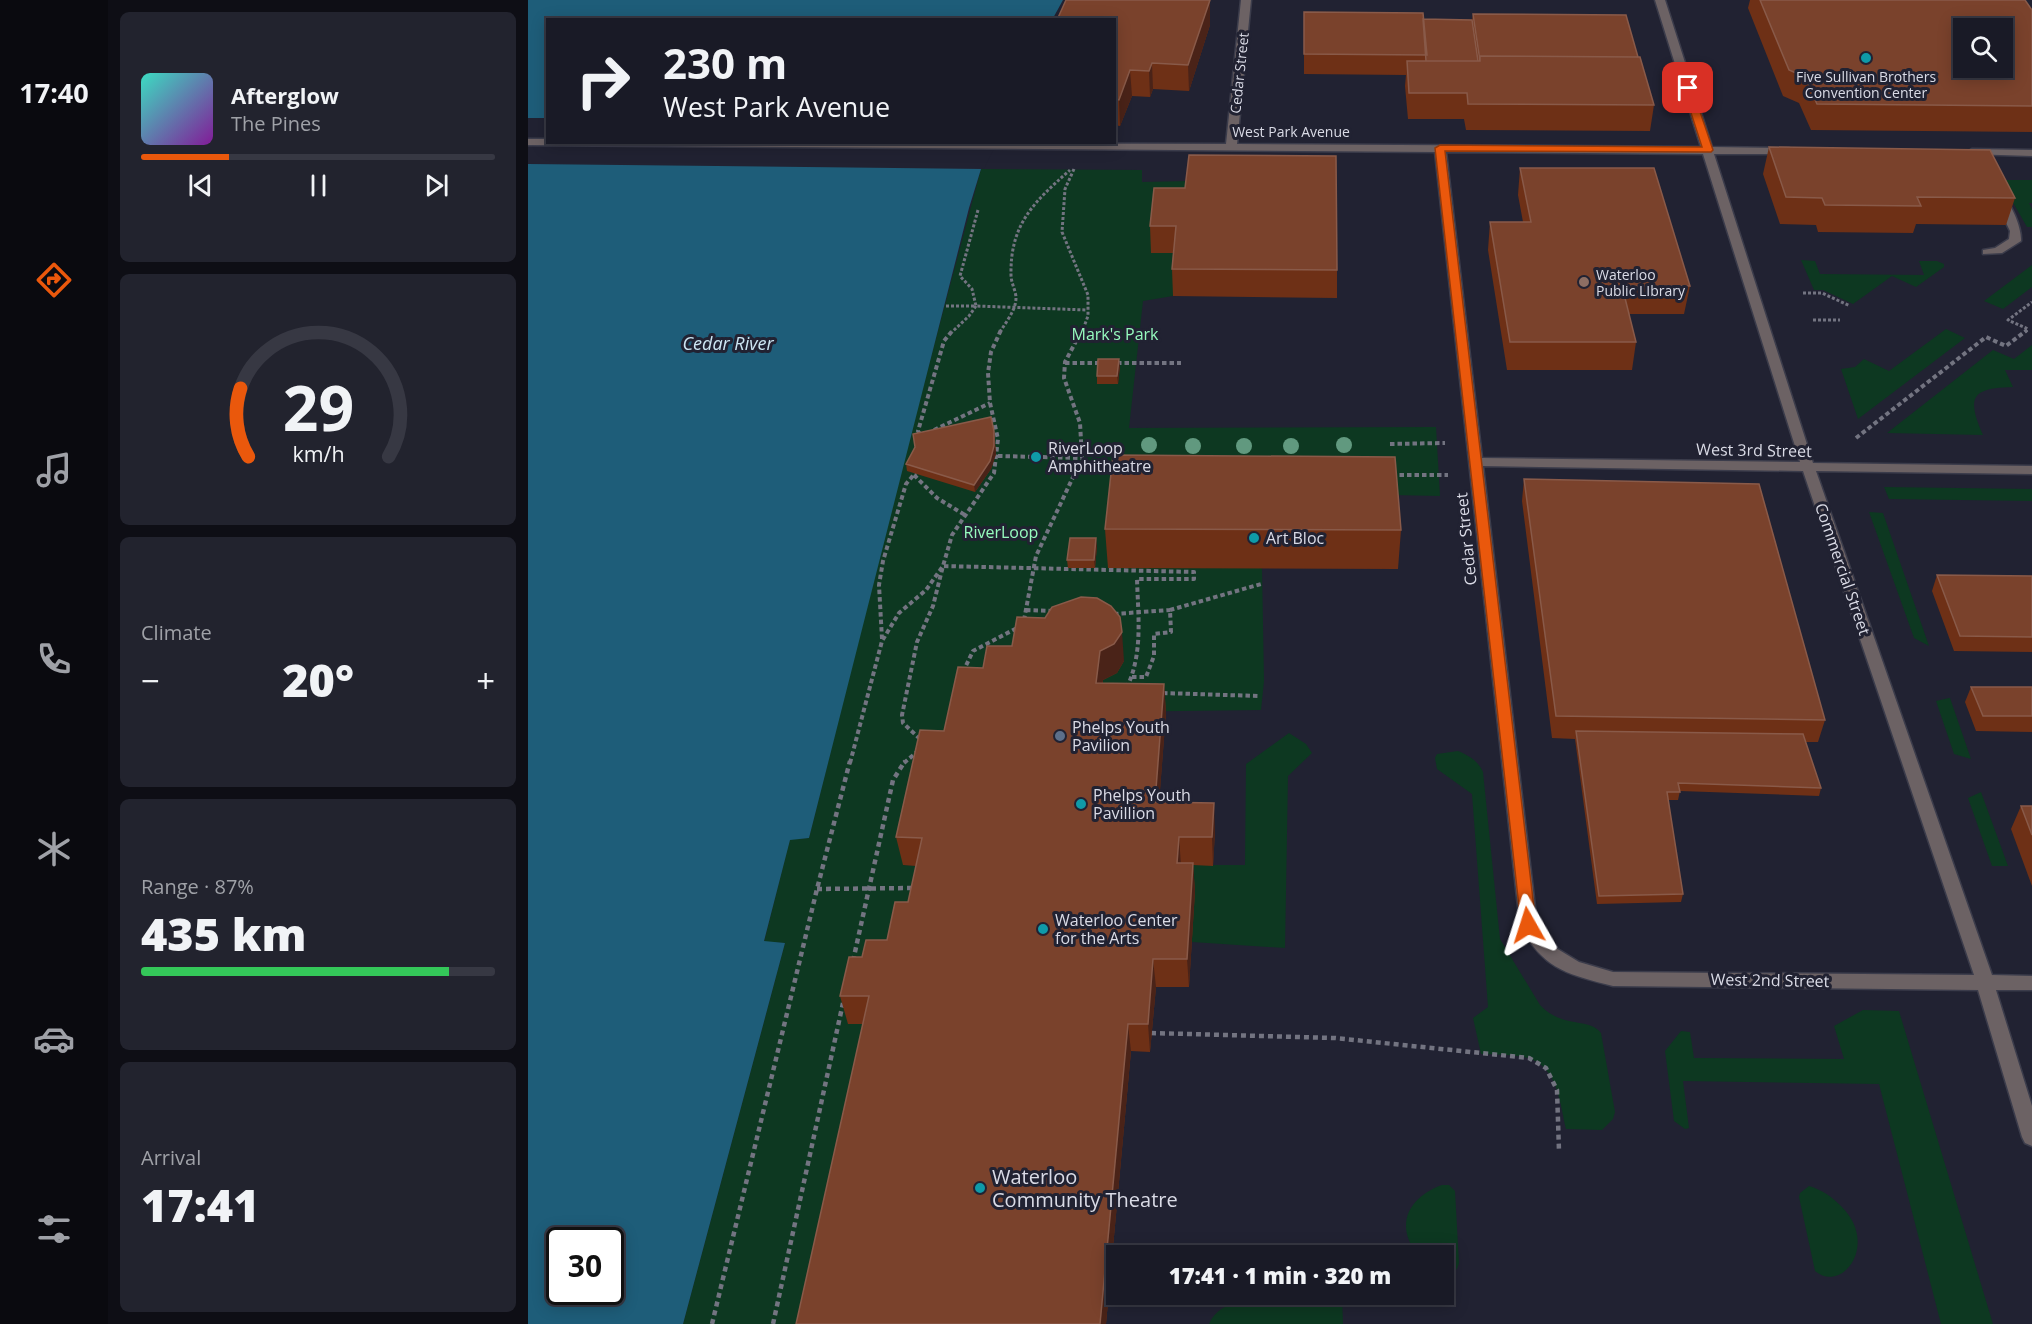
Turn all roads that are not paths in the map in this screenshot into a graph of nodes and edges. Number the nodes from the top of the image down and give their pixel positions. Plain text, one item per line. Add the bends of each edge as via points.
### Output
1 (1246, 0) edge
2 (1660, 0) edge
3 (528, 142) edge
4 (546, 142) edge
5 (749, 144) edge
6 (1231, 146) junction
7 (1440, 148) junction
8 (1708, 150) junction
9 (1800, 151) edge
10 (2032, 153) edge
11 (1984, 167) edge
12 (1992, 184) edge
13 (1987, 252) dead end
14 (1476, 462) junction
15 (1808, 467) junction
16 (2032, 470) edge
17 (1528, 925) joint
18 (1985, 982) junction
19 (2032, 983) edge
20 (2032, 1137) edge

1 - 6 street, Cedar Street
2 - 8 street, Commercial Street
3 - 4 street, West Park Avenue
5 - 6 street, West Park Avenue
6 - 7 street, West Park Avenue
7 - 8 street, West Park Avenue
7 - 14 street, Cedar Street
8 - 9 street, West Park Avenue
8 - 15 street, Commercial Street
10 - 11 street via 1970,152
12 - 13 street via 2016,231 2015,241 2006,248
14 - 15 street, West 3rd Street
14 - 17 street, Cedar Street
15 - 16 street, West 3rd Street
15 - 18 street, Commercial Street
17 - 18 street, West 2nd Street via 1545,950 1574,968 1613,979
18 - 19 street, West 2nd Street
18 - 20 street, Commercial Street

